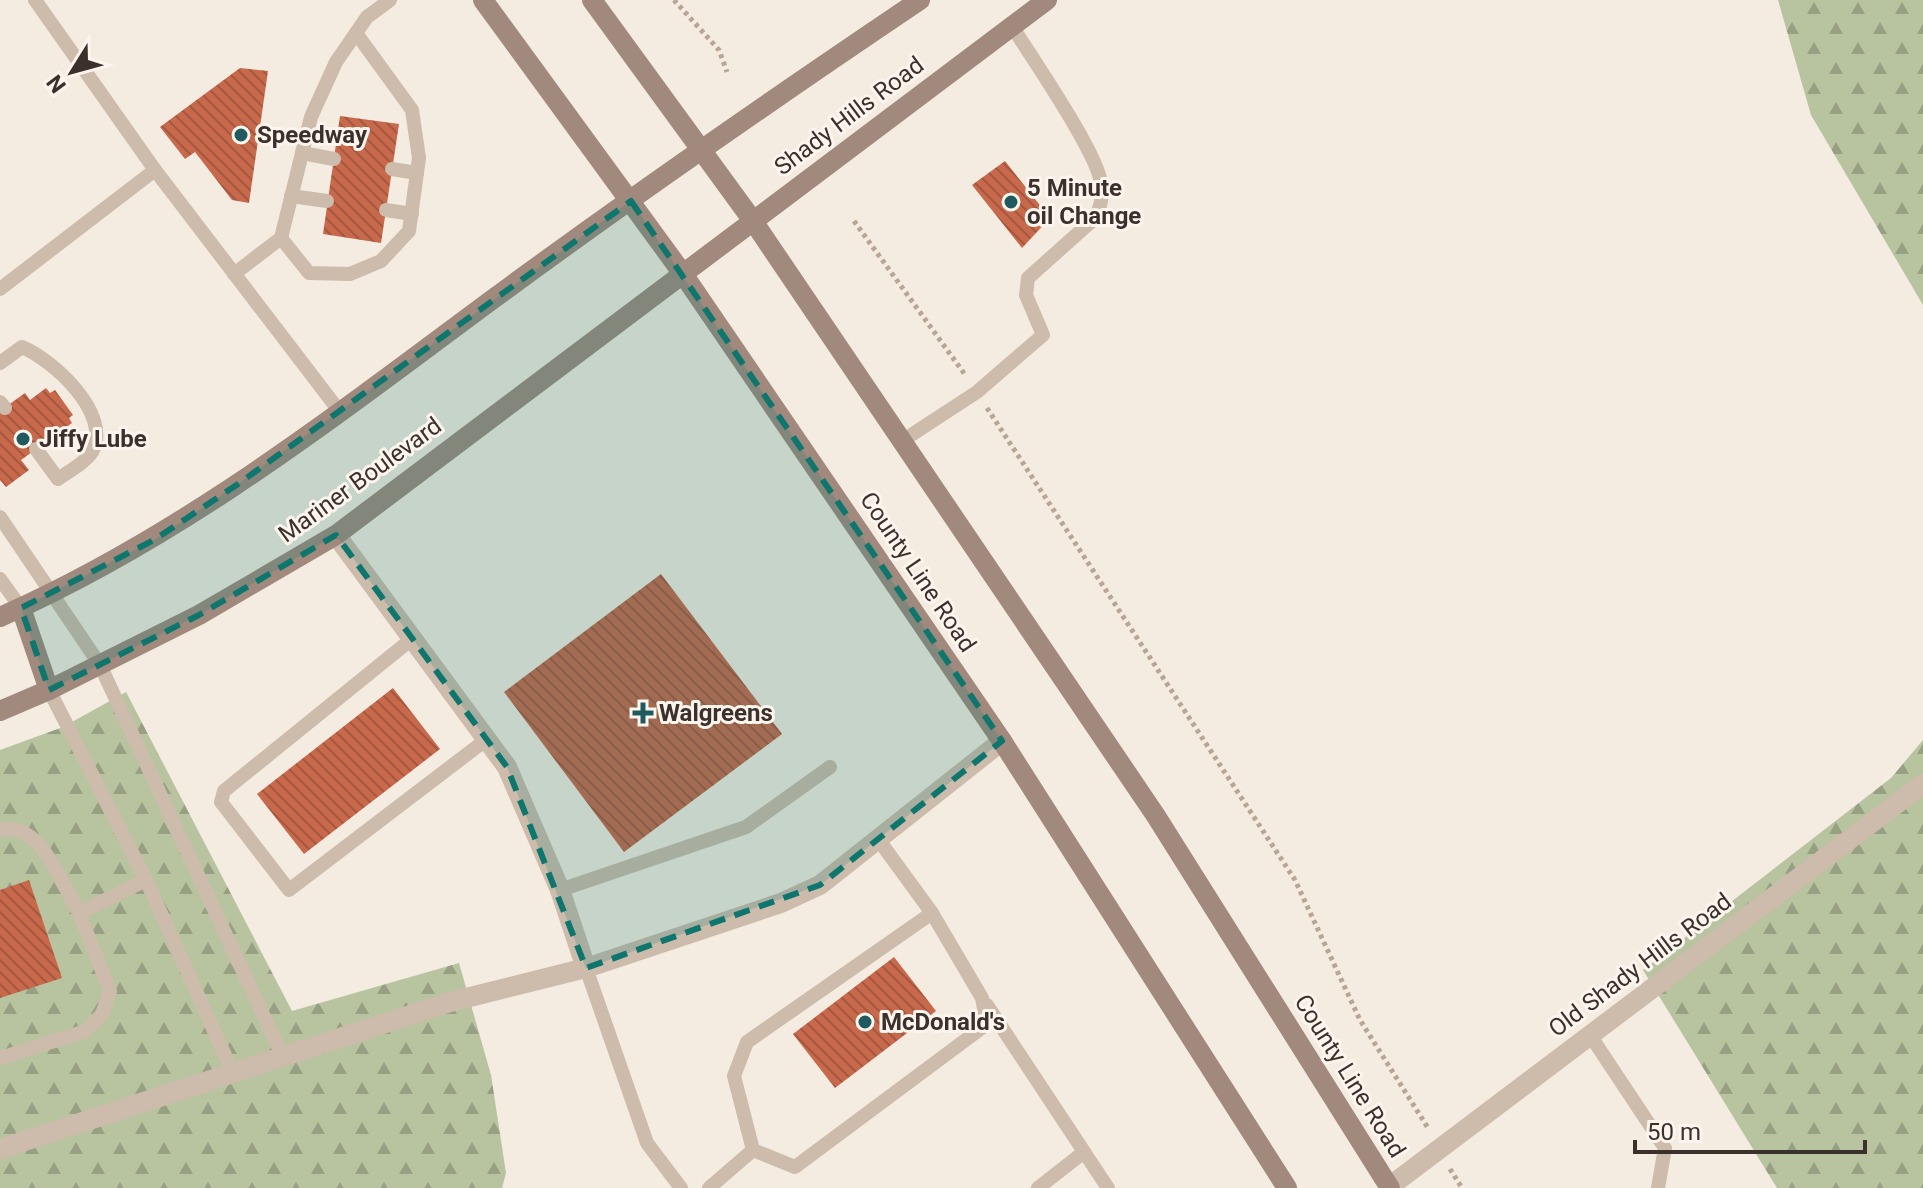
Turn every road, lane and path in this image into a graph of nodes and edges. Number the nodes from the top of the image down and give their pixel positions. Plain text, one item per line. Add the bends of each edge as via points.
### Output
1 (35, 0) edge
2 (390, 0) edge
3 (483, 0) edge
4 (592, 0) edge
5 (674, 0) edge
6 (920, 0) edge
7 (1047, 0) edge
8 (1012, 26) junction
9 (356, 33) junction
10 (727, 72) dead end
11 (700, 148) junction
12 (302, 153) junction
13 (334, 159) dead end
14 (392, 169) dead end
15 (155, 170) junction
16 (417, 173) junction
17 (291, 196) junction
18 (327, 201) dead end
19 (631, 201) junction
20 (386, 210) dead end
21 (412, 214) junction
22 (753, 221) junction
23 (854, 221) dead end
24 (281, 238) junction
25 (234, 274) junction
26 (683, 274) junction
27 (0, 289) edge
28 (0, 363) edge
29 (977, 392) junction
30 (340, 412) junction
31 (902, 441) junction
32 (36, 449) dead end
33 (0, 517) edge
34 (336, 535) junction
35 (0, 579) edge
36 (54, 593) junction
37 (21, 608) junction
38 (0, 617) edge
39 (413, 638) junction
40 (100, 665) junction
41 (49, 690) junction
42 (0, 711) edge
43 (487, 739) junction
44 (1002, 741) junction
45 (830, 767) dead end
46 (1923, 784) edge
47 (0, 830) edge
48 (878, 839) junction
49 (146, 880) junction
50 (560, 890) junction
51 (79, 913) junction
52 (932, 913) junction
53 (586, 968) junction
54 (982, 998) junction
55 (1590, 1035) junction
56 (282, 1055) junction
57 (0, 1058) edge
58 (233, 1073) junction
59 (0, 1149) edge
60 (753, 1150) junction
61 (1438, 1150) junction
62 (1084, 1152) junction
63 (1390, 1187) edge
64 (681, 1188) edge
65 (709, 1188) edge
66 (1038, 1188) edge
67 (1108, 1188) edge
68 (1287, 1188) edge
69 (1462, 1188) edge
70 (1658, 1188) edge

1 - 15 lane
2 - 9 lane
3 - 19 main road, County Line Road
4 - 11 main road, County Line Road
5 - 10 path via 719,50
6 - 11 main road
7 - 8 main road, Shady Hills Road
8 - 22 main road, Shady Hills Road
8 - 29 lane via 1089,155 1102,195 1094,219 1028,278 1026,295 1043,335
9 - 12 lane via 311,117
9 - 16 lane via 412,110
11 - 19 main road
11 - 22 main road, County Line Road
12 - 13 lane
12 - 17 lane
14 - 16 lane
15 - 25 lane
15 - 27 lane
16 - 21 lane
17 - 18 lane
17 - 24 lane
19 - 26 main road, County Line Road
19 - 30 main road
20 - 21 lane
21 - 24 lane via 409,231 381,261 350,274 309,273
22 - 26 main road, Shady Hills Road
22 - 31 main road, County Line Road
23 - 29 path
24 - 25 lane
25 - 30 lane
26 - 34 main road, Mariner Boulevard
26 - 44 main road, County Line Road
28 - 32 lane via 22,347 41,355 96,418 92,454 58,479
29 - 31 lane
29 - 61 path via 1295,880 1360,1020
30 - 36 main road via 154,540
31 - 63 main road, County Line Road via 1156,816
33 - 36 lane
34 - 39 street
34 - 40 main road, Mariner Boulevard
35 - 37 lane
36 - 37 main road
36 - 40 lane
37 - 38 main road
37 - 41 main road
39 - 43 street
39 - 43 lane via 224,791 221,802 289,890
40 - 41 main road, Mariner Boulevard
40 - 56 lane
41 - 42 main road, Mariner Boulevard
41 - 49 lane
43 - 50 street via 507,767
44 - 48 street
44 - 68 main road, County Line Road
45 - 50 lane via 746,827
46 - 55 street, Old Shady Hills Road
47 - 51 lane via 26,833 41,846
48 - 52 lane
48 - 53 street via 820,885 781,903
49 - 51 lane
49 - 58 lane
50 - 53 street
51 - 57 lane via 110,991 102,1014 86,1031
52 - 54 lane
52 - 60 lane via 747,1042 734,1076
53 - 56 street via 450,1002
53 - 64 lane via 647,1143
54 - 60 lane via 987,1024 795,1167
54 - 62 lane
55 - 61 street, Old Shady Hills Road
55 - 70 lane via 1665,1148
56 - 58 street
58 - 59 street
60 - 65 lane
61 - 63 street, Old Shady Hills Road
61 - 69 path
62 - 66 lane
62 - 67 lane

